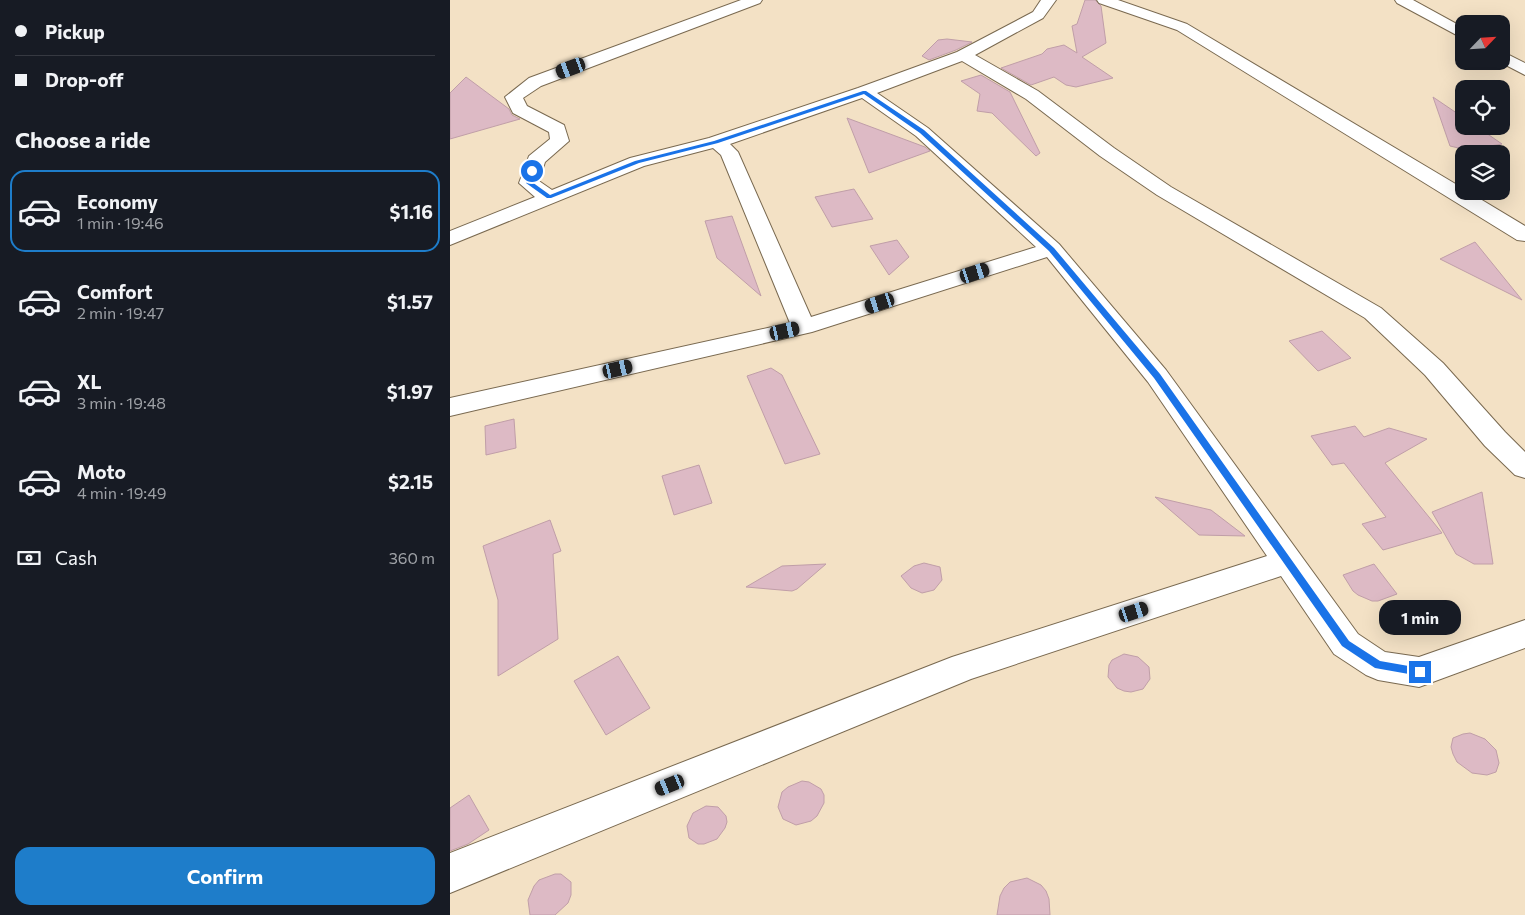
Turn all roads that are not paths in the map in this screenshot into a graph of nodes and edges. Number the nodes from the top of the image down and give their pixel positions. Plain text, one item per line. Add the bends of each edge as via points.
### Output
1 (755, 0) edge
2 (1049, 0) edge
3 (1104, 0) edge
4 (1402, 0) edge
5 (1455, 29) edge
6 (963, 55) junction
7 (1510, 61) edge
8 (1525, 70) edge
9 (864, 92) junction
10 (716, 142) junction
11 (549, 197) junction
12 (1525, 235) edge
13 (450, 239) edge
14 (1051, 249) junction
15 (804, 327) junction
16 (450, 407) edge
17 (1525, 468) edge
18 (1287, 562) junction
19 (1525, 634) edge
20 (450, 873) edge

1 - 11 street via 535,82 514,97 519,109 558,129 560,141 536,160 529,183
2 - 6 street via 1038,15
3 - 12 street via 1182,27
4 - 5 street
6 - 9 street
6 - 17 street via 1032,95 1164,191 1373,313 1434,369 1495,440
7 - 8 street
9 - 10 street
9 - 14 street via 922,132
10 - 11 street via 637,162
10 - 15 street via 729,152
11 - 13 street
14 - 15 street
14 - 18 street via 1157,376
15 - 16 street
18 - 19 street via 1346,644 1378,665 1420,672
18 - 20 street via 964,667

